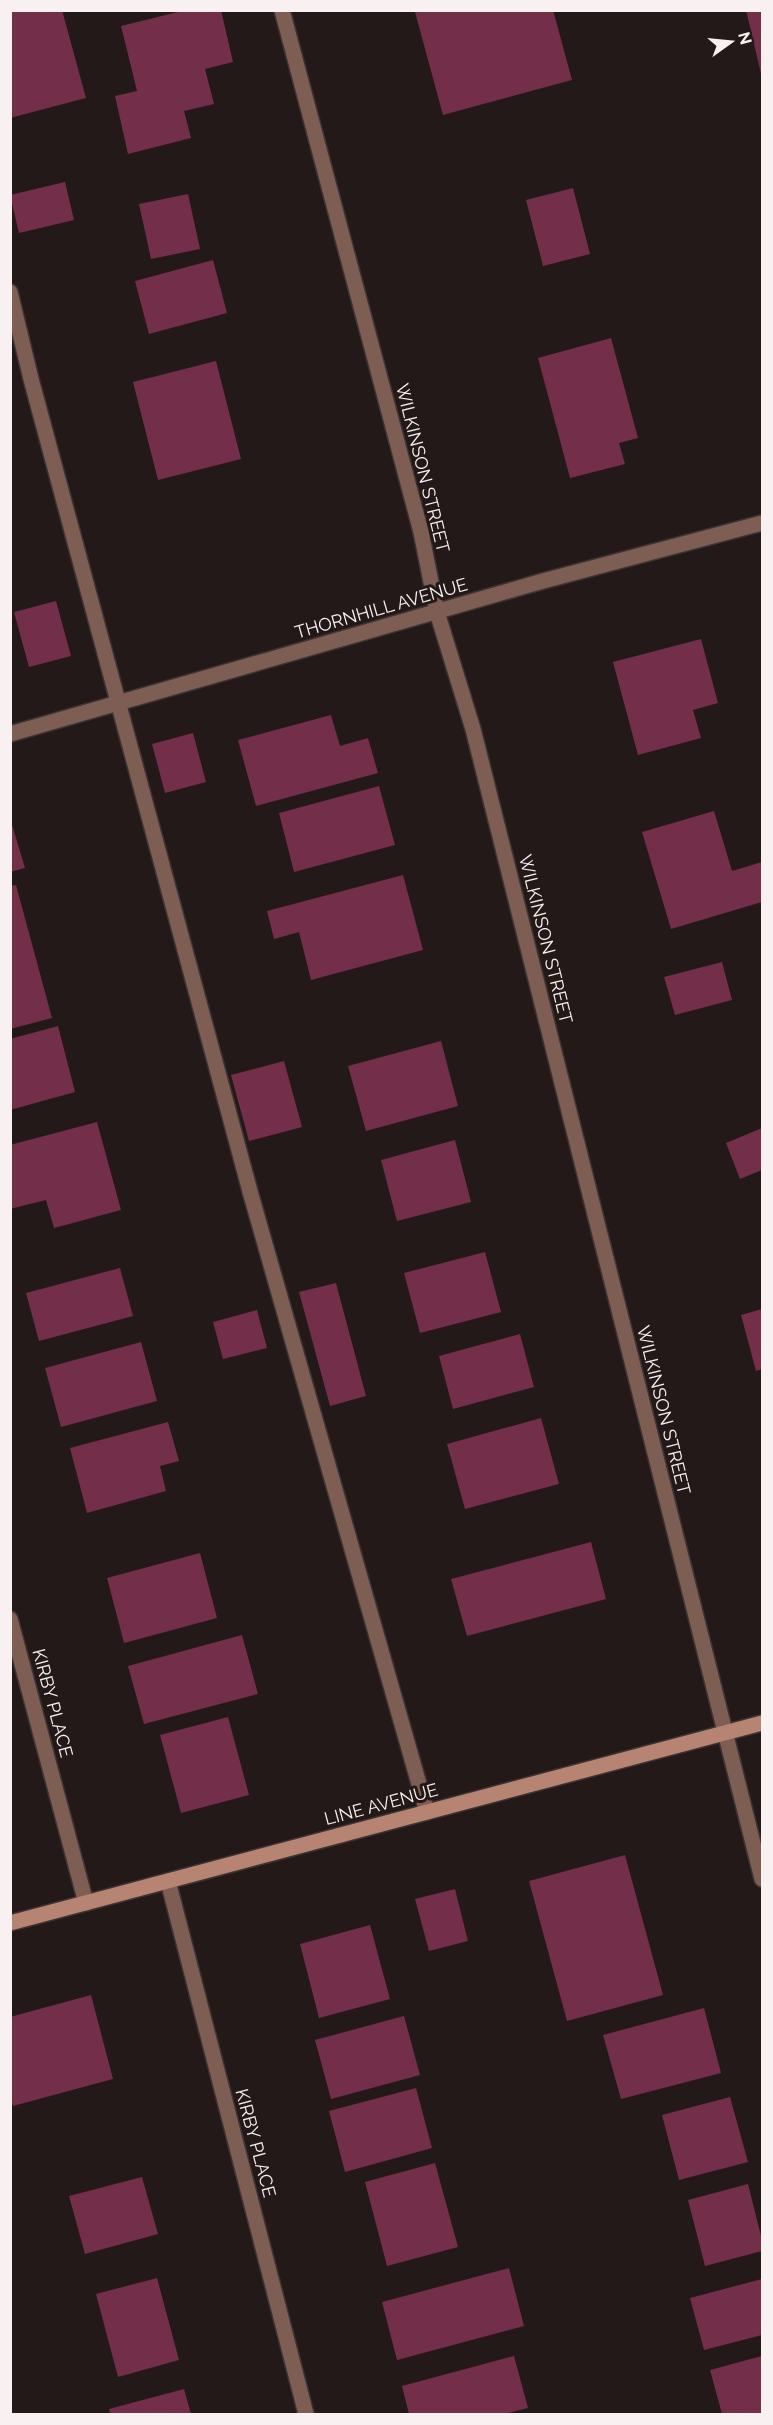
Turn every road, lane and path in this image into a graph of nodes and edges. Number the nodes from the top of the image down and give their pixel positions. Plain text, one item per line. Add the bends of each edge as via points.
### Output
1 (282, 10) edge
2 (10, 292) edge
3 (762, 523) edge
4 (437, 612) junction
5 (119, 703) junction
6 (10, 734) edge
7 (10, 1619) edge
8 (762, 1723) edge
9 (726, 1733) junction
10 (427, 1812) junction
11 (762, 1879) edge
12 (168, 1881) junction
13 (86, 1902) junction
14 (10, 1923) edge
15 (306, 2415) edge

1 - 4 street, WILKINSON STREET via 421,532
2 - 5 street
3 - 4 street, THORNHILL AVENUE
4 - 5 street, THORNHILL AVENUE
4 - 9 street, WILKINSON STREET via 476,740
5 - 6 street, THORNHILL AVENUE
5 - 10 street via 251,1195
7 - 13 street, KIRBY PLACE
8 - 9 main road, LINE AVENUE
9 - 10 main road, LINE AVENUE
9 - 11 street, WILKINSON STREET
10 - 12 main road, LINE AVENUE
12 - 13 main road, LINE AVENUE
12 - 15 street, KIRBY PLACE
13 - 14 main road, LINE AVENUE

